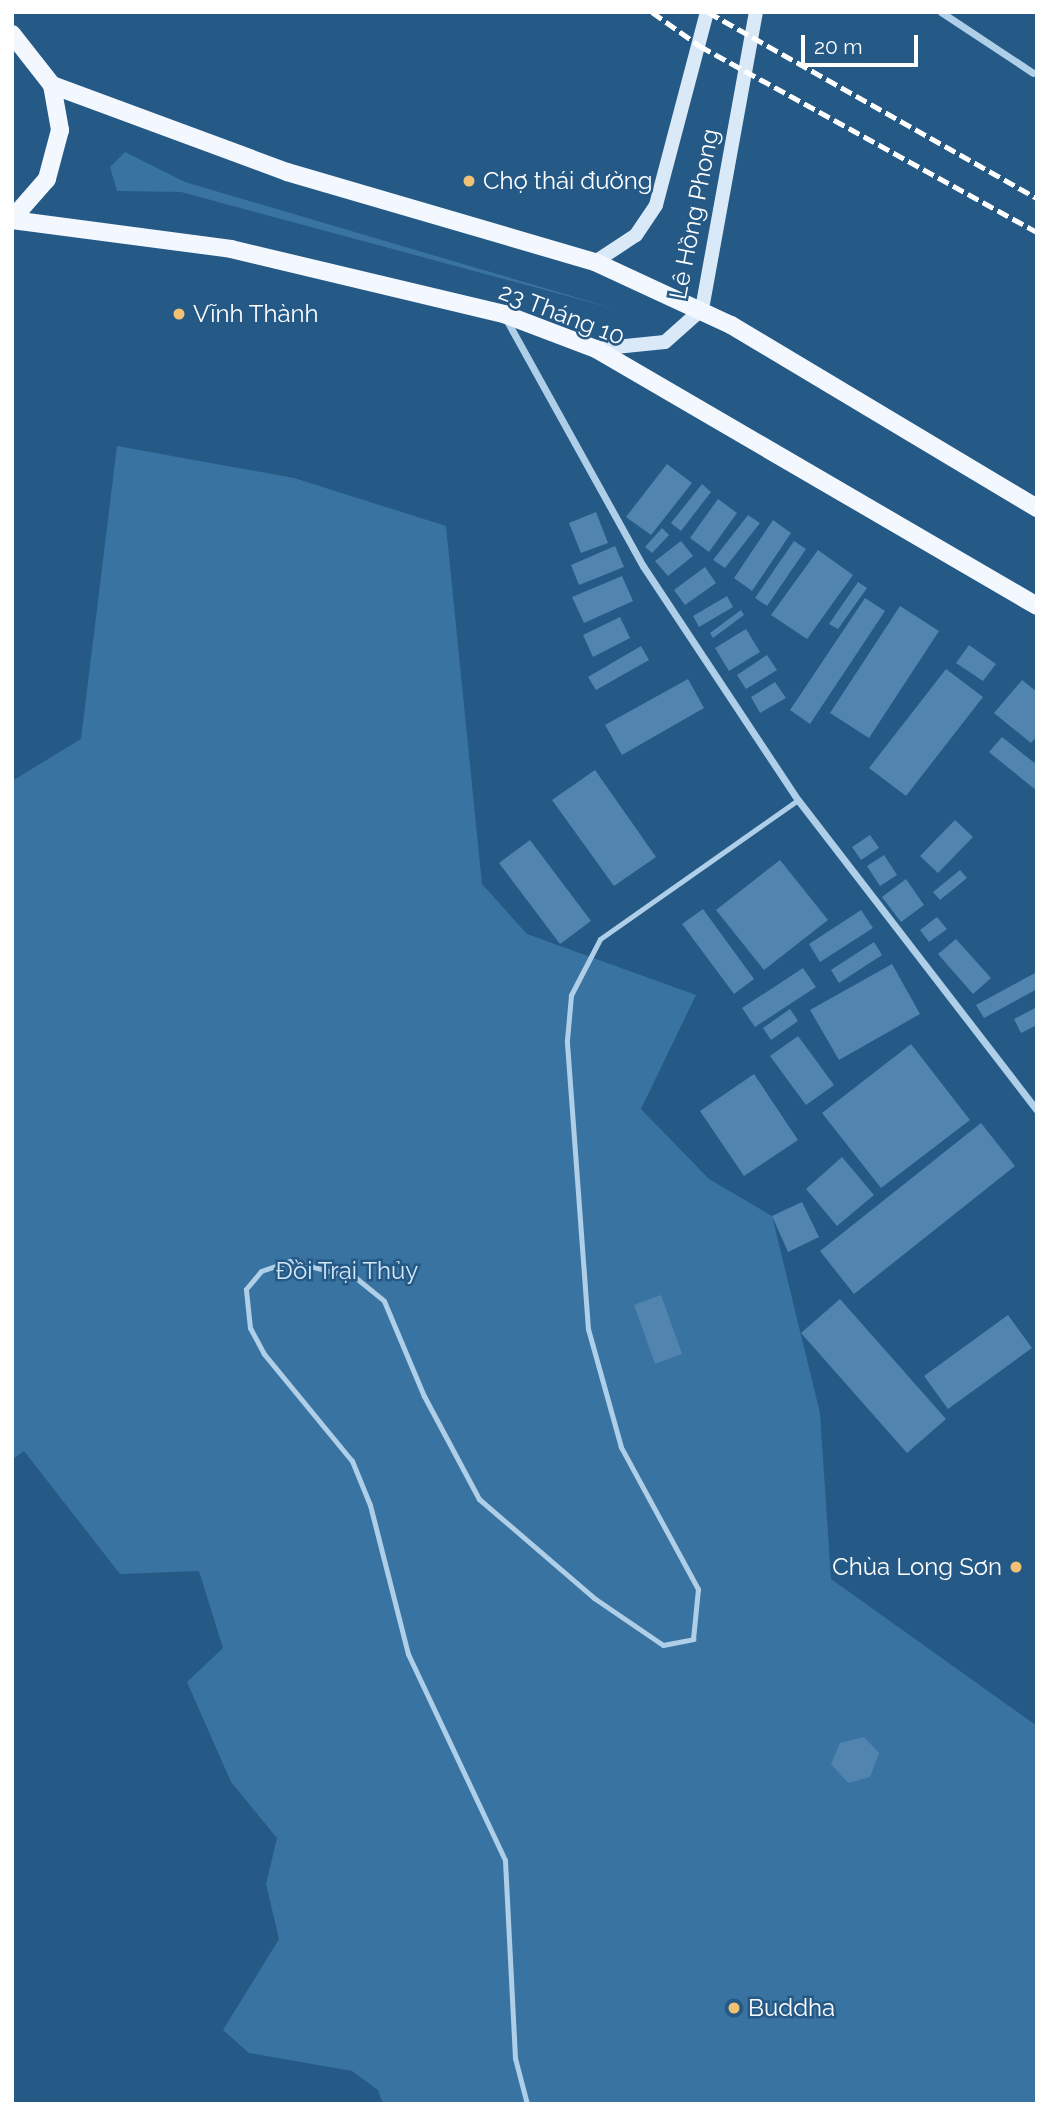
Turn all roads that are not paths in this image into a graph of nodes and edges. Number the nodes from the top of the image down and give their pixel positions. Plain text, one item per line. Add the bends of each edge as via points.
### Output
1 (707, 12) edge
2 (756, 12) edge
3 (940, 12) edge
4 (12, 34) edge
5 (1033, 73) dead end
6 (52, 85) junction
7 (12, 219) edge
8 (595, 262) junction
9 (702, 309) junction
10 (504, 314) junction
11 (596, 349) junction
12 (1037, 508) edge
13 (1037, 606) edge
14 (798, 800) junction
15 (1037, 1110) edge
16 (527, 2104) edge

1 - 8 main road, Lê Hồng Phong via 656,205 636,235
2 - 9 main road, Lê Hồng Phong
3 - 5 street
4 - 6 main road
6 - 7 main road via 57,153 39,190
6 - 8 main road via 287,172
7 - 10 main road, 23 Tháng 10 via 231,249
8 - 9 main road
9 - 11 main road, Lê Hồng Phong via 666,342
9 - 12 main road
10 - 11 main road, 23 Tháng 10
10 - 14 street via 643,566
11 - 13 main road, 23 Tháng 10
14 - 15 street
14 - 16 lane via 600,939 571,995 567,1040 588,1329 621,1447 698,1589 693,1639 663,1646 594,1598 479,1499 424,1396 384,1301 356,1278 290,1261 261,1271 246,1289 250,1328 264,1354 352,1461 370,1505 408,1654 505,1860 515,2058

